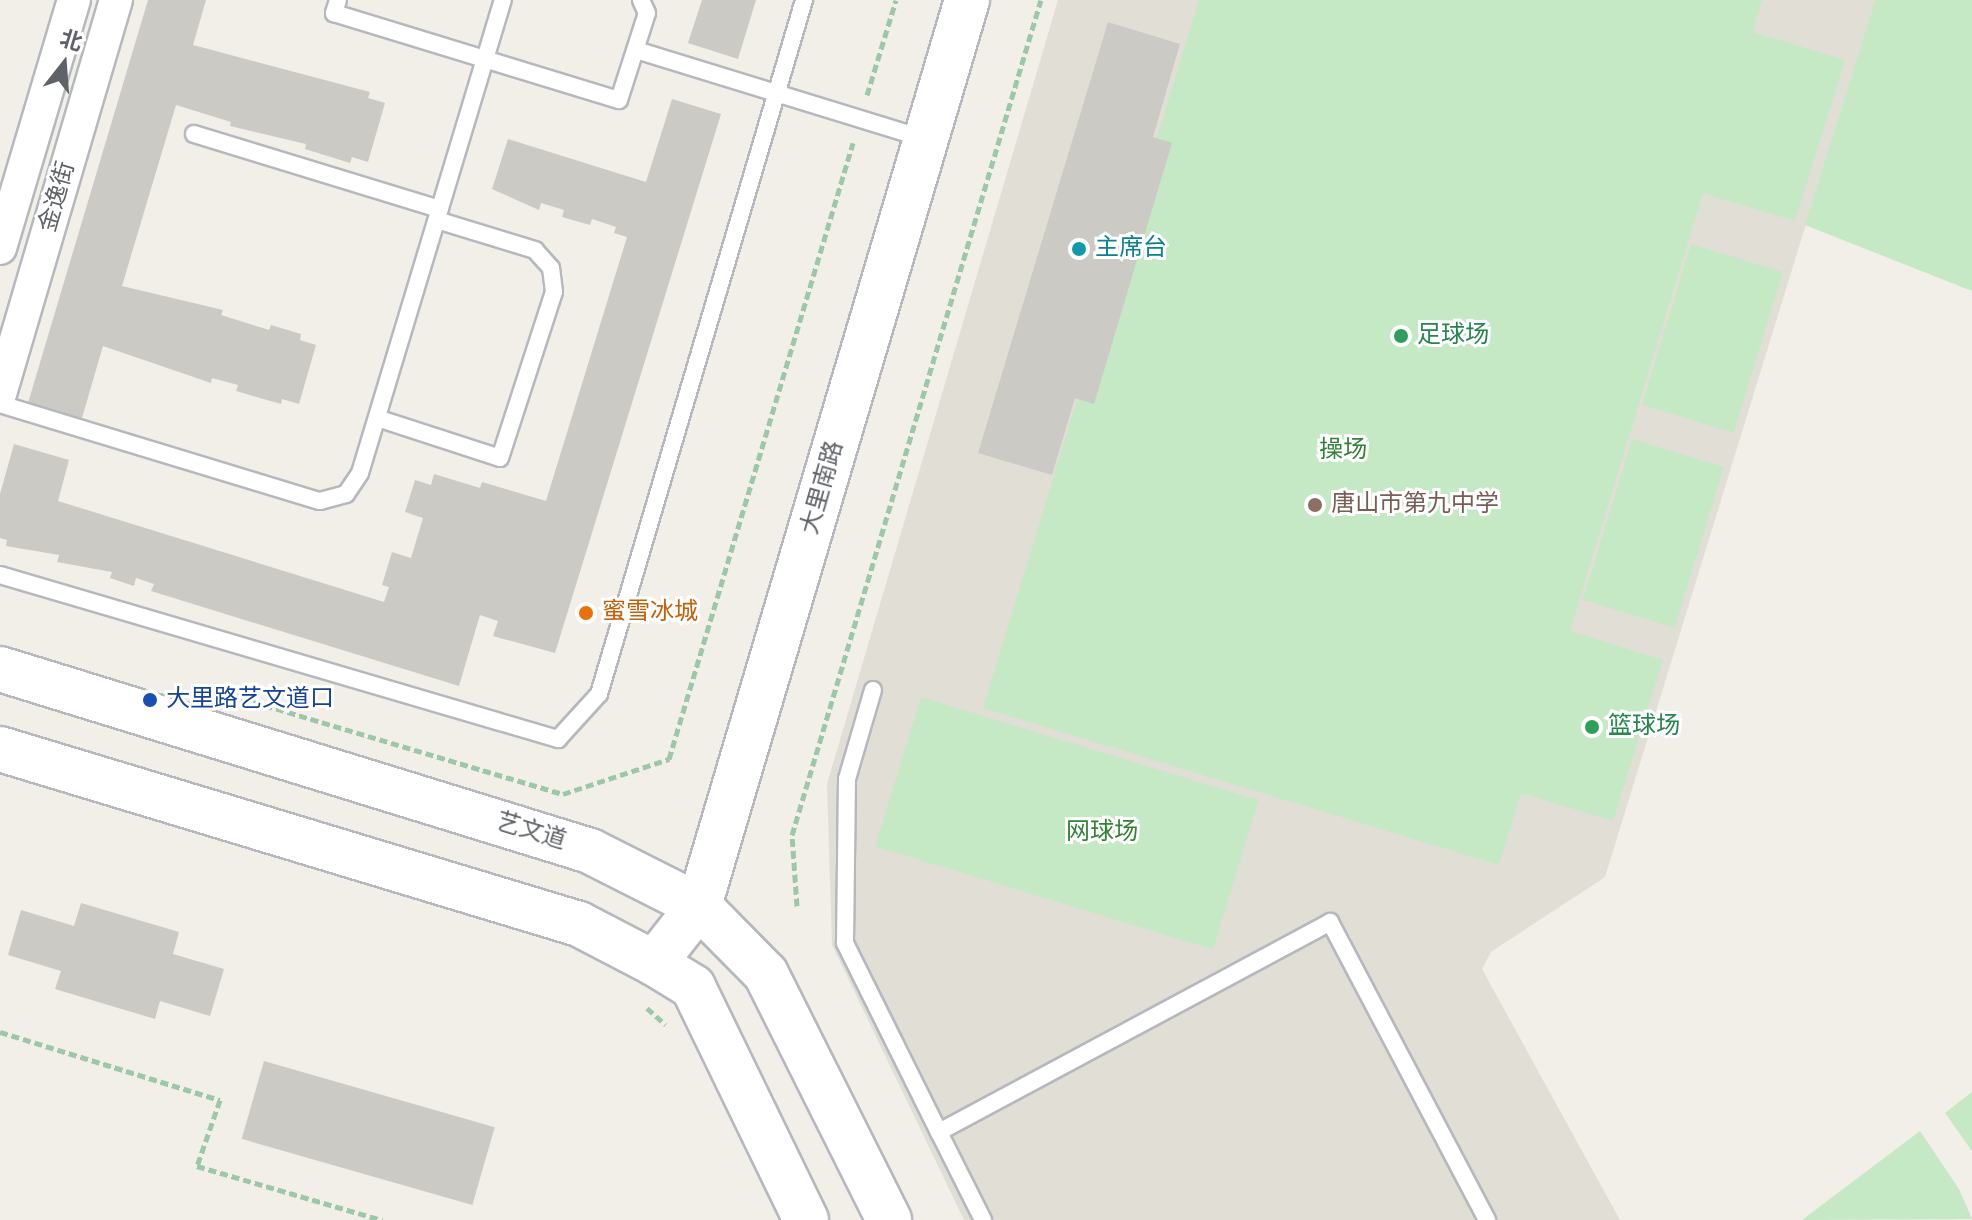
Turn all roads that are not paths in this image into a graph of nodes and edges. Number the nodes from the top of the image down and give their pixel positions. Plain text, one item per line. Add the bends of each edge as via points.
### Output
1 (74, 0) edge
2 (116, 0) edge
3 (338, 0) edge
4 (503, 0) edge
5 (641, 0) edge
6 (804, 0) edge
7 (967, 0) edge
8 (636, 50) junction
9 (485, 60) junction
10 (776, 93) junction
11 (194, 134) dead end
12 (926, 139) junction
13 (438, 214) junction
14 (0, 248) edge
15 (0, 394) edge
16 (0, 404) edge
17 (377, 418) junction
18 (0, 575) edge
19 (0, 669) edge
20 (873, 690) dead end
21 (0, 749) edge
22 (699, 906) junction
23 (647, 983) junction
24 (939, 1132) junction
25 (806, 1220) edge
26 (889, 1220) edge
27 (983, 1220) edge
28 (1487, 1220) edge

1 - 14 street
2 - 15 street, 金逸街
3 - 9 lane via 334,13
4 - 9 lane
5 - 8 lane via 647,13
6 - 10 lane
7 - 12 main road, 大里南路
8 - 9 lane via 619,100
8 - 10 lane
9 - 13 lane
10 - 12 lane
10 - 18 lane via 599,694 558,739
11 - 13 lane
12 - 22 main road, 大里南路
13 - 17 lane
13 - 17 lane via 535,250 551,268 554,292 500,458
16 - 17 lane via 320,501 346,494 360,473
19 - 22 main road, 艺文道 via 590,851
20 - 24 lane via 847,779 845,943
21 - 23 main road via 579,924
22 - 23 main road, 大里南路
22 - 26 main road, 艺文道 via 766,974
23 - 25 main road via 693,987
24 - 27 lane
24 - 28 lane via 1330,922

